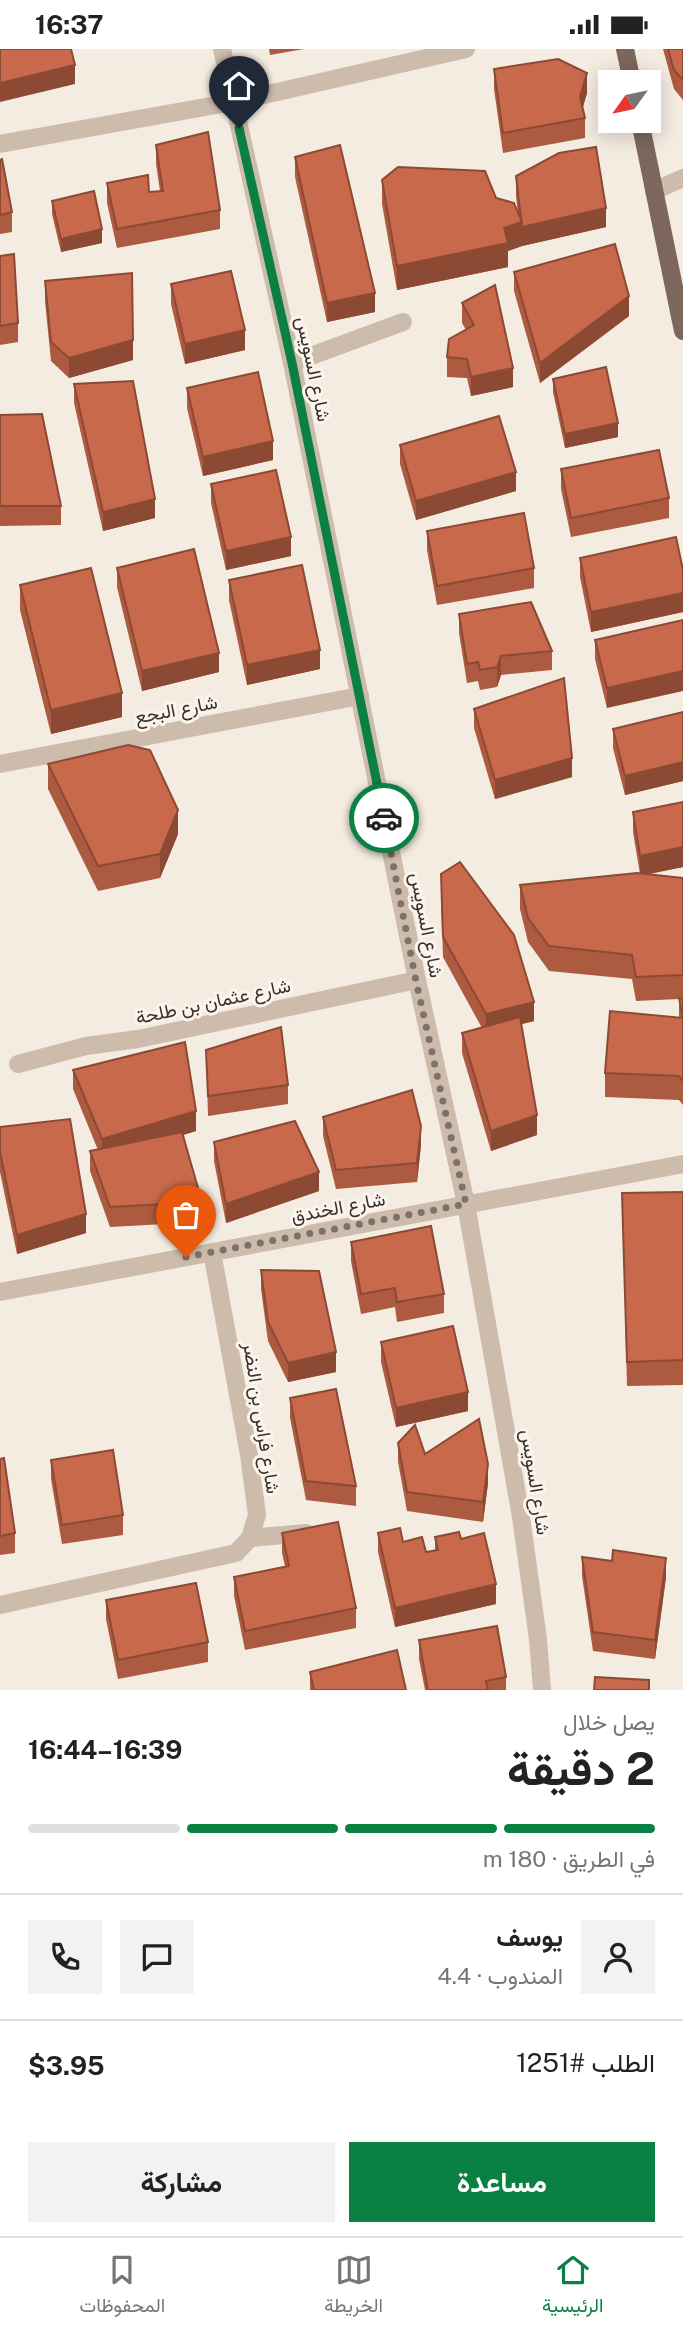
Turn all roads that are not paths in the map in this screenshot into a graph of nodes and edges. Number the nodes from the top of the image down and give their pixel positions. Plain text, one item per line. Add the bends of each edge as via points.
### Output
1 (222, 49) edge
2 (466, 49) edge
3 (625, 49) edge
4 (629, 70) edge
5 (233, 102) junction
6 (642, 133) edge
7 (0, 144) edge
8 (683, 178) edge
9 (654, 191) junction
10 (404, 323) dead end
11 (683, 331) edge
12 (292, 363) junction
13 (360, 696) junction
14 (0, 764) edge
15 (416, 981) junction
16 (18, 1064) dead end
17 (683, 1164) edge
18 (466, 1204) junction
19 (212, 1252) junction
20 (0, 1292) edge
21 (326, 1531) edge
22 (250, 1538) junction
23 (0, 1605) edge
24 (542, 1690) edge

1 - 5 street, شارع السويس
2 - 5 street
3 - 4 main road
5 - 7 street
5 - 12 street, شارع السويس
6 - 9 main road
8 - 9 street
9 - 11 main road
10 - 12 street
12 - 13 street, شارع السويس
13 - 14 street, شارع البجع
13 - 15 street, شارع السويس
15 - 16 street, شارع عثمان بن طلحة via 86,1046
15 - 18 street, شارع السويس
17 - 18 street, شارع الخندق
18 - 19 street, شارع الخندق
18 - 24 street, شارع السويس via 521,1517
19 - 20 street, شارع الخندق
19 - 22 street, شارع فراس بن النضر via 257,1515
21 - 22 street
22 - 23 street via 236,1553

